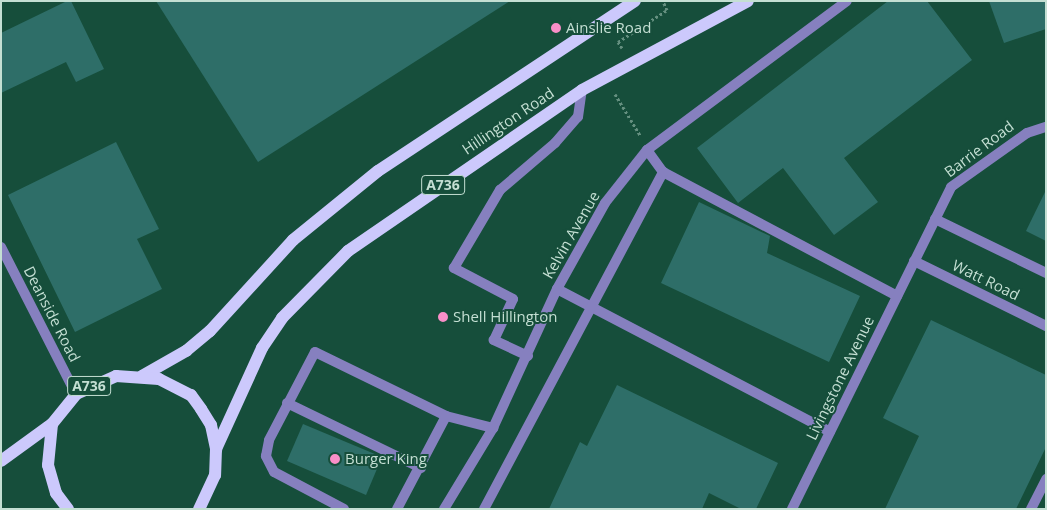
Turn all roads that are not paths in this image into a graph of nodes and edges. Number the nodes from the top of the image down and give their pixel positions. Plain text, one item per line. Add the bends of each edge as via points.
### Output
1 (635, 1) edge
2 (748, 1) edge
3 (847, 1) edge
4 (582, 90) junction
5 (1046, 127) edge
6 (646, 150) junction
7 (663, 172) junction
8 (935, 219) junction
9 (1, 247) edge
10 (914, 262) junction
11 (1046, 273) edge
12 (557, 290) junction
13 (897, 296) junction
14 (591, 307) junction
15 (1046, 326) edge
16 (528, 356) junction
17 (142, 376) junction
18 (76, 394) junction
19 (287, 404) junction
20 (446, 416) junction
21 (52, 424) junction
22 (493, 428) junction
23 (830, 432) junction
24 (216, 449) junction
25 (1, 461) edge
26 (421, 468) junction
27 (1046, 479) edge
28 (68, 509) edge
29 (199, 509) edge
30 (344, 509) edge
31 (397, 509) edge
32 (444, 509) edge
33 (484, 509) edge
34 (792, 509) edge
35 (1031, 509) edge

1 - 17 main road, Hillington Road / A736 via 378,171 293,240 210,331 186,351
2 - 4 main road, Hillington Road / A736
3 - 6 street, Kelvin Avenue
4 - 16 street via 578,117 555,143 500,190 454,268 512,299 494,340
4 - 24 main road, Hillington Road / A736 via 348,251 310,286 282,318 262,348
5 - 8 street, Barrie Road via 1026,133 951,187
6 - 7 street
6 - 12 street, Kelvin Avenue via 605,203
7 - 13 street
7 - 14 street
8 - 10 street, Barrie Road
8 - 11 street
9 - 18 street, Deanside Road
10 - 13 street, Livingstone Avenue
10 - 15 street, Watt Road
12 - 14 street
12 - 16 street, Kelvin Avenue
13 - 23 street, Livingstone Avenue
14 - 23 street
14 - 33 street
16 - 22 street, Kelvin Avenue
17 - 18 main road, A736 via 116,376
17 - 24 main road, A736 via 159,379 190,395 210,425
18 - 21 main road, A736
19 - 20 street via 314,352
19 - 26 street
19 - 30 street via 269,440 266,456 274,472
20 - 22 street
20 - 26 street
21 - 25 main road, A736
21 - 28 main road via 48,465 56,493
22 - 32 street, Kelvin Avenue
23 - 34 street, Livingstone Avenue
24 - 29 main road, A736 via 215,475
26 - 31 street
27 - 35 street

